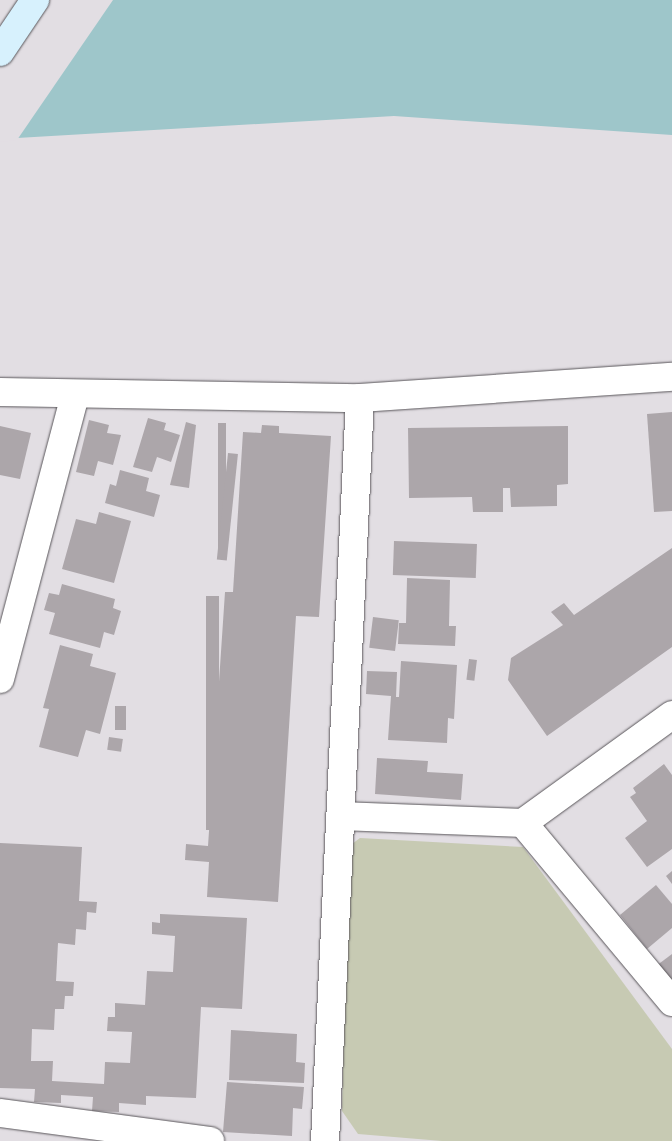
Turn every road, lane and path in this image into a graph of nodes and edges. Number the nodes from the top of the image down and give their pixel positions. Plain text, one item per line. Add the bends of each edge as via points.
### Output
1 (35, 0) edge
2 (0, 52) edge
3 (672, 377) edge
4 (0, 392) edge
5 (76, 395) junction
6 (360, 398) junction
7 (0, 679) edge
8 (672, 715) edge
9 (341, 816) junction
10 (523, 823) junction
11 (672, 1002) edge
12 (0, 1113) edge
13 (210, 1141) edge
14 (325, 1141) edge

1 - 2 street
3 - 6 street
4 - 5 street
5 - 6 street
5 - 7 street
6 - 9 street
8 - 10 street
9 - 10 street
9 - 14 street
10 - 11 street
12 - 13 street

